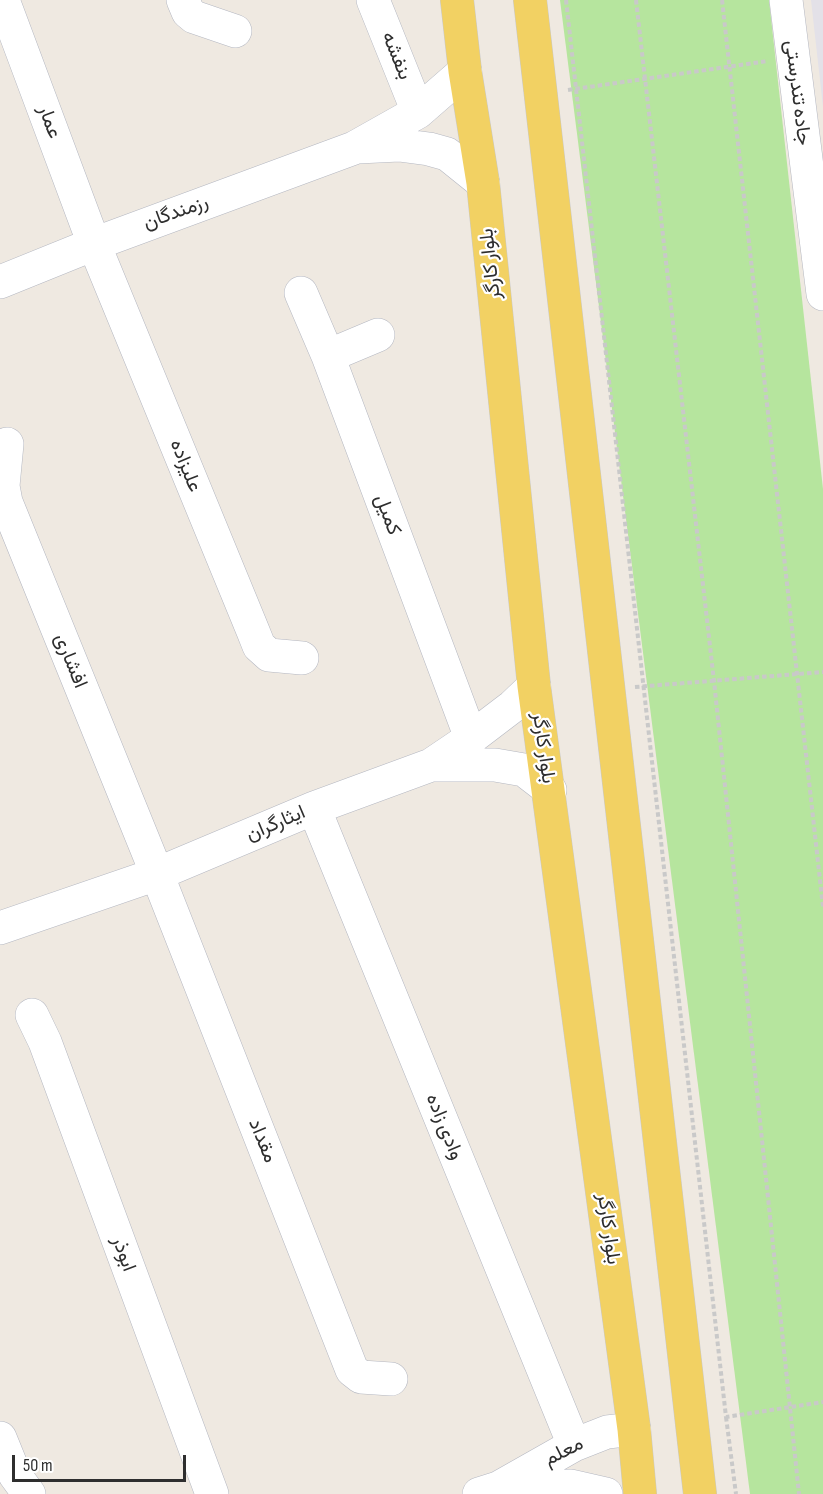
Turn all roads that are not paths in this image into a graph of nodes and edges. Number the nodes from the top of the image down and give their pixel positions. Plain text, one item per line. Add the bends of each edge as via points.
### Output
1 (3, 0) edge
2 (183, 0) edge
3 (373, 0) edge
4 (457, 0) edge
5 (530, 0) edge
6 (786, 0) edge
7 (235, 31) dead end
8 (465, 70) junction
9 (418, 112) junction
10 (354, 148) junction
11 (483, 183) junction
12 (94, 244) junction
13 (0, 282) edge
14 (301, 293) dead end
15 (823, 294) edge
16 (378, 335) dead end
17 (328, 356) junction
18 (7, 444) dead end
19 (302, 658) dead end
20 (534, 686) junction
21 (471, 738) junction
22 (431, 765) junction
23 (550, 790) junction
24 (314, 808) junction
25 (157, 874) junction
26 (0, 928) edge
27 (32, 1015) dead end
28 (391, 1379) dead end
29 (634, 1429) junction
30 (0, 1438) edge
31 (574, 1445) junction
32 (489, 1491) edge
33 (29, 1494) edge
34 (212, 1494) edge
35 (606, 1494) edge
36 (640, 1494) edge
37 (700, 1494) edge

1 - 12 street, عمار
2 - 7 street via 194,17
3 - 9 street, بنفشه
4 - 8 main road, بلوار کارگر
5 - 37 main road
6 - 15 street, جاده تندرستی
8 - 9 street, رزمندگان
8 - 11 main road, بلوار کارگر
9 - 10 street, رزمندگان
10 - 11 street, رزمندگان via 399,145 429,149 447,154
10 - 12 street, رزمندگان
11 - 20 main road, بلوار کارگر
12 - 13 street, رزمندگان
12 - 19 street, علیزاده via 260,646 269,655
14 - 17 street, کمیل
16 - 17 street
17 - 21 street, کمیل
18 - 25 street, افشاری via 3,486 6,502
20 - 21 street, ایثارگران
20 - 23 main road, بلوار کارگر
21 - 22 street, ایثارگران
22 - 23 street via 495,765 524,770
22 - 24 street, ایثارگران
23 - 29 main road, بلوار کارگر
24 - 25 street, ایثارگران
24 - 31 street, وادی زاده
25 - 26 street, ایثارگران
25 - 28 street, مقداد via 352,1370 361,1377
27 - 34 street, ابوذر
29 - 31 street, معلم via 607,1432
29 - 36 main road, بلوار کارگر
30 - 33 street via 15,1476
31 - 32 street, معلم
32 - 35 street, معلم via 572,1486

